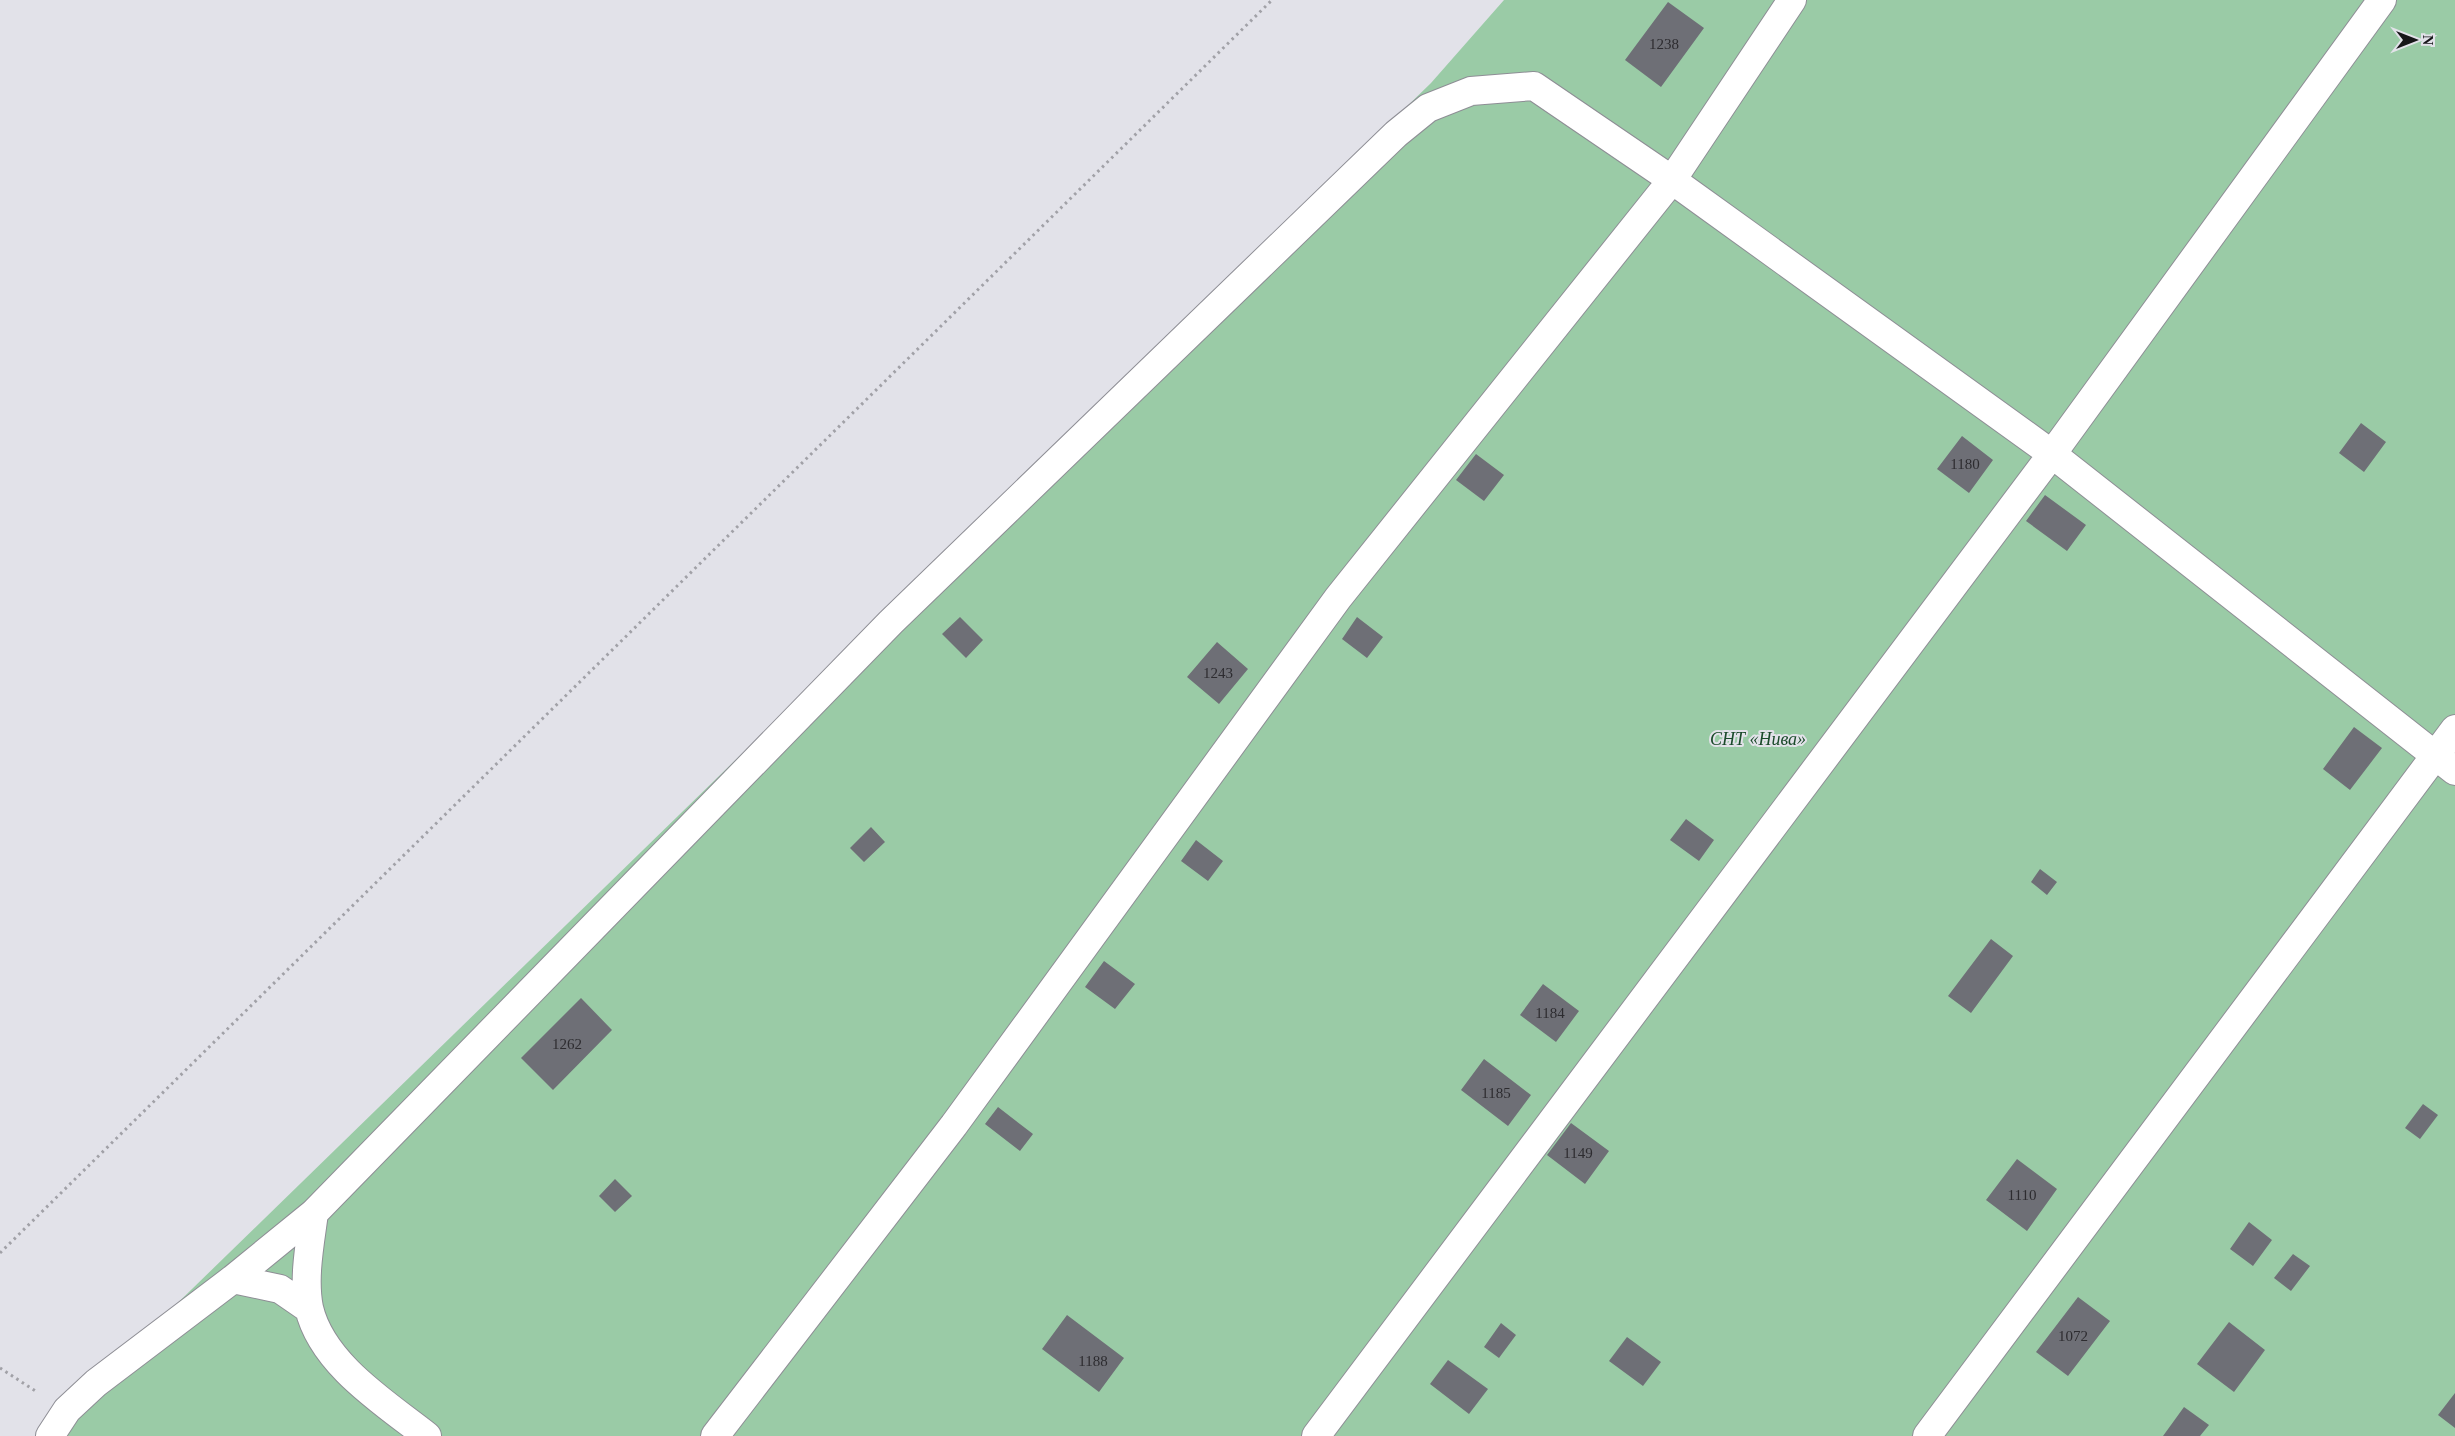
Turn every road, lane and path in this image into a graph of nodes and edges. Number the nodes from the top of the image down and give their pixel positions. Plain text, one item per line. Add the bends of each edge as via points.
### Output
1 (1272, 0) edge
2 (1792, 0) edge
3 (2382, 0) edge
4 (1672, 180) junction
5 (2052, 454) junction
6 (2455, 729) edge
7 (2445, 763) edge
8 (314, 1213) junction
9 (0, 1253) edge
10 (233, 1279) junction
11 (309, 1309) junction
12 (0, 1368) edge
13 (66, 1410) junction
14 (50, 1436) edge
15 (427, 1436) edge
16 (715, 1436) edge
17 (1316, 1436) edge
18 (1926, 1436) edge

1 - 9 path
2 - 4 lane
3 - 5 lane
4 - 5 lane
4 - 8 lane via 1534,86 1471,91 1428,108 1396,134 891,622
4 - 16 lane via 1338,598 954,1125
5 - 7 lane
5 - 17 lane
6 - 7 lane
7 - 18 lane
8 - 10 lane
8 - 11 lane via 307,1272
10 - 11 lane via 280,1290
10 - 13 lane
11 - 15 lane via 323,1342 358,1383
12 - 13 path
13 - 14 lane

